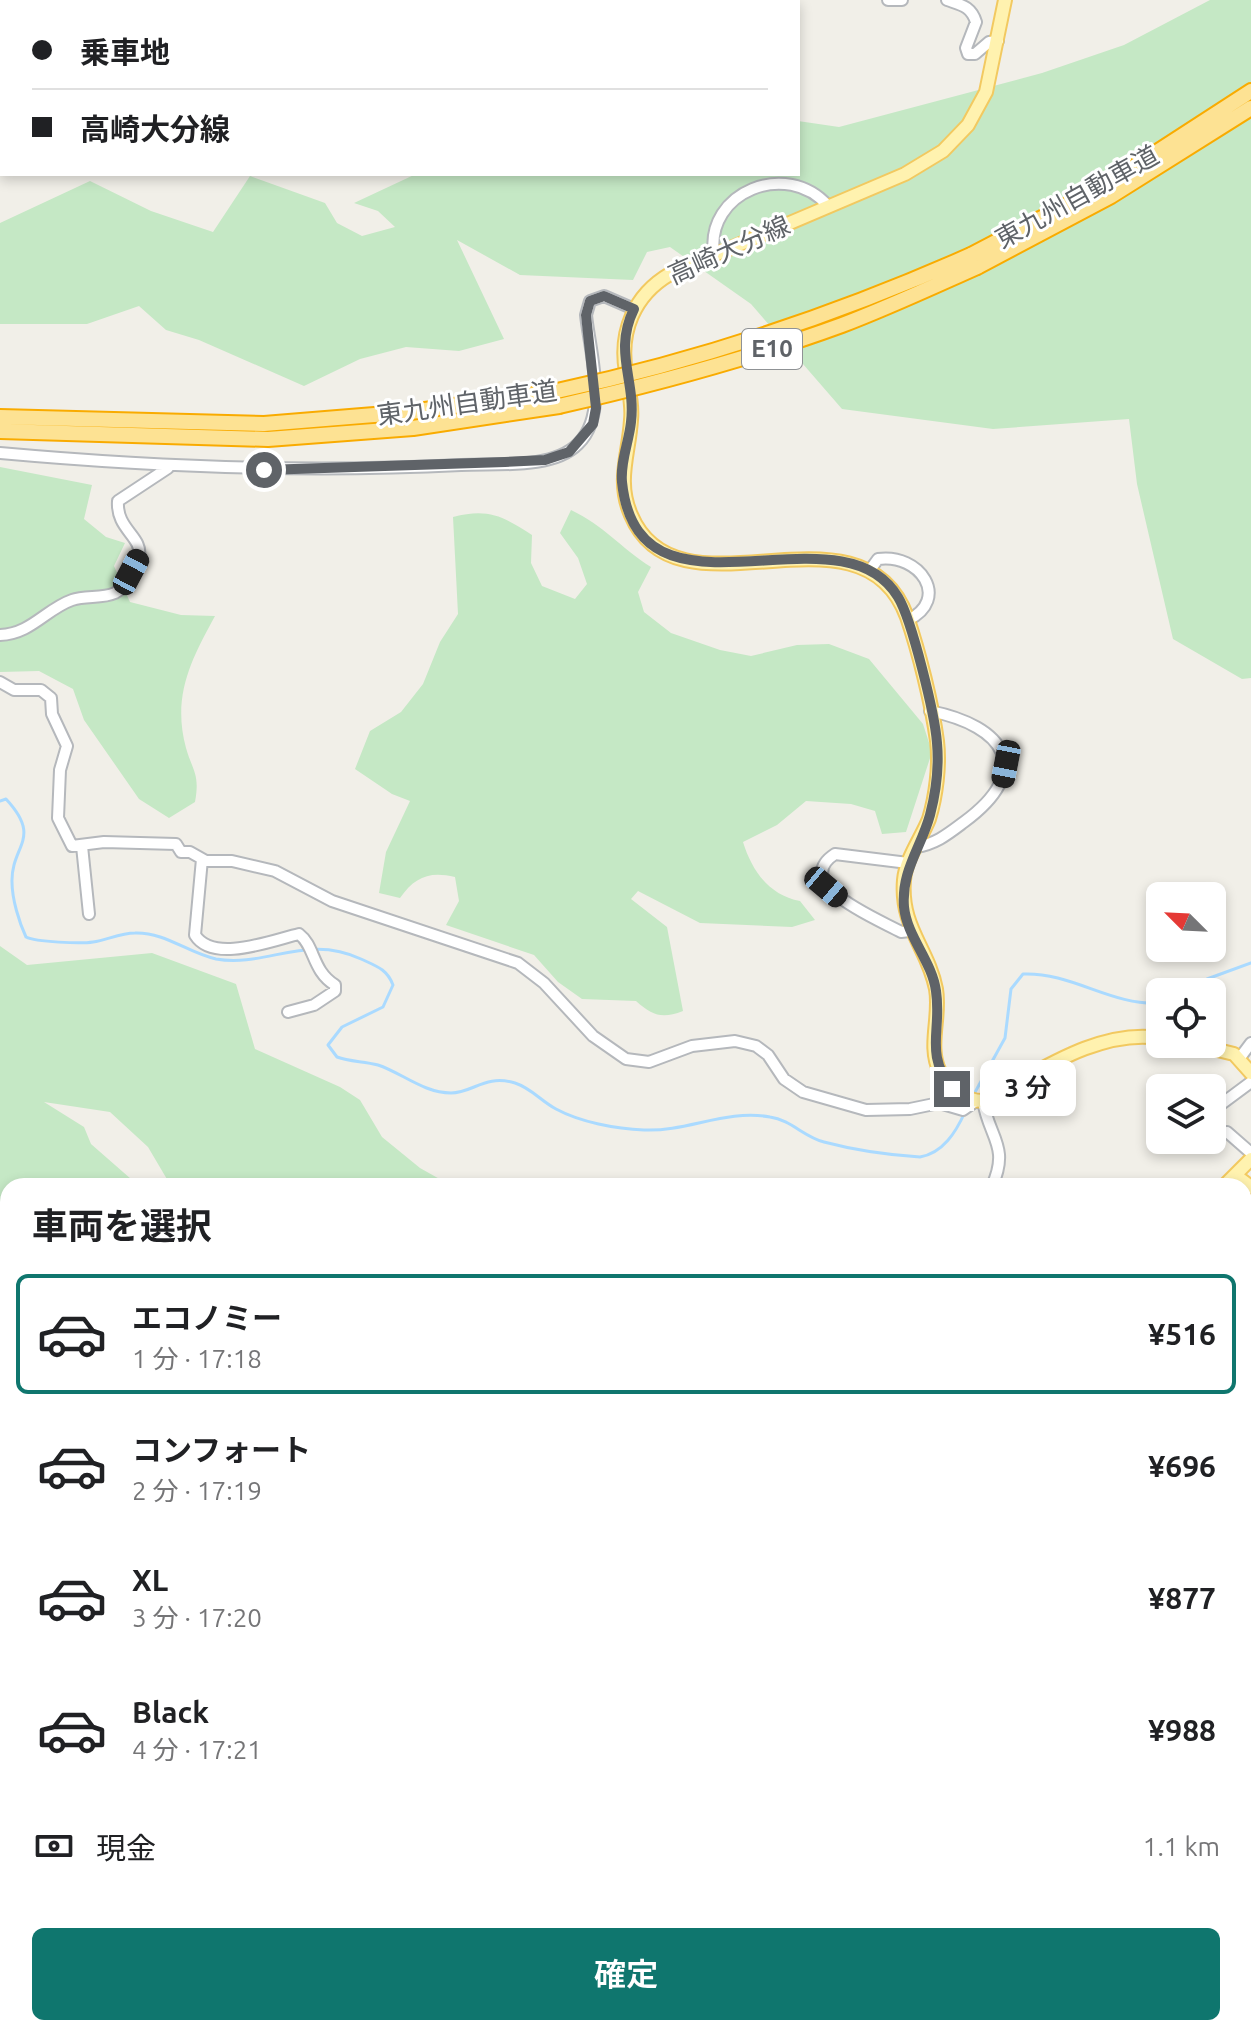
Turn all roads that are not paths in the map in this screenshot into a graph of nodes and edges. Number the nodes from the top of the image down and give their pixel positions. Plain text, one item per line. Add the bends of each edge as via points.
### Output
1 (888, 0) edge
2 (902, 0) edge
3 (947, 0) edge
4 (1005, 0) edge
5 (998, 41) junction
6 (1251, 91) edge
7 (1251, 108) edge
8 (828, 206) junction
9 (714, 254) junction
10 (974, 261) junction
11 (634, 309) junction
12 (558, 398) junction
13 (0, 417) edge
14 (0, 431) edge
15 (0, 453) edge
16 (168, 468) junction
17 (870, 570) junction
18 (908, 620) junction
19 (0, 635) edge
20 (3, 688) edge
21 (930, 711) junction
22 (82, 846) junction
23 (916, 847) junction
24 (202, 859) junction
25 (908, 863) junction
26 (89, 914) dead end
27 (910, 931) junction
28 (288, 1012) dead end
29 (1146, 1037) edge
30 (1251, 1043) edge
31 (1226, 1052) edge
32 (1239, 1059) junction
33 (1251, 1073) edge
34 (1251, 1082) edge
35 (1226, 1098) edge
36 (979, 1101) junction
37 (1227, 1132) dead end
38 (1251, 1153) edge
39 (1251, 1159) edge
40 (1235, 1175) junction
41 (996, 1178) edge
42 (1232, 1178) edge
43 (1239, 1178) edge

1 - 2 street
3 - 5 street via 973,14 968,54
4 - 5 main road, 高崎大分線
5 - 8 main road, 高崎大分線 via 986,92 951,144 905,174
6 - 10 highway, 東九州自動車道 / E10 via 1109,183
7 - 10 highway, 東九州自動車道 / E10 via 1111,196
8 - 9 main road, 高崎大分線
8 - 9 street via 788,183 756,186 718,218
9 - 11 main road, 高崎大分線 via 663,278
10 - 12 highway, 東九州自動車道 / E10, bridge via 772,335
11 - 16 street via 604,296 590,301 586,315 596,408 593,424 569,452 545,460 397,468
11 - 17 main road, 高崎大分線 via 623,351 631,407 622,479 639,530 653,544 688,561 834,560
12 - 13 highway, 東九州自動車道 / E10 via 264,424
12 - 14 highway, 東九州自動車道 / E10 via 413,428 268,439
15 - 16 street
16 - 19 street via 118,501 122,525 139,547 124,587 72,600 32,626
17 - 18 main road via 893,591
17 - 18 street via 878,559 898,559 925,576 922,609
18 - 21 main road
20 - 22 street via 41,690 51,698 52,714 67,746 58,818 67,842
21 - 23 main road via 937,741 935,789
21 - 23 street via 980,726 1001,746 1006,764 1002,784 981,810 933,845
22 - 24 street via 176,844 181,852
22 - 26 street
23 - 25 main road
24 - 28 street via 195,935 201,943 223,949 299,934 319,972 335,985 326,999
24 - 36 street via 275,871 332,901 518,963 593,1036 636,1062 692,1046 735,1041 768,1055 784,1079 803,1092 866,1110 939,1103 963,1110
25 - 27 main road via 904,909
25 - 27 street via 835,854 822,870 826,887 842,899 901,932
27 - 36 main road via 936,990 933,1054 940,1074 952,1089
29 - 36 main road via 1127,1036 1095,1045
30 - 32 street
31 - 32 main road
32 - 33 main road
34 - 35 street
36 - 41 street via 1001,1151
37 - 38 street
39 - 40 main road
40 - 42 main road
40 - 43 main road

